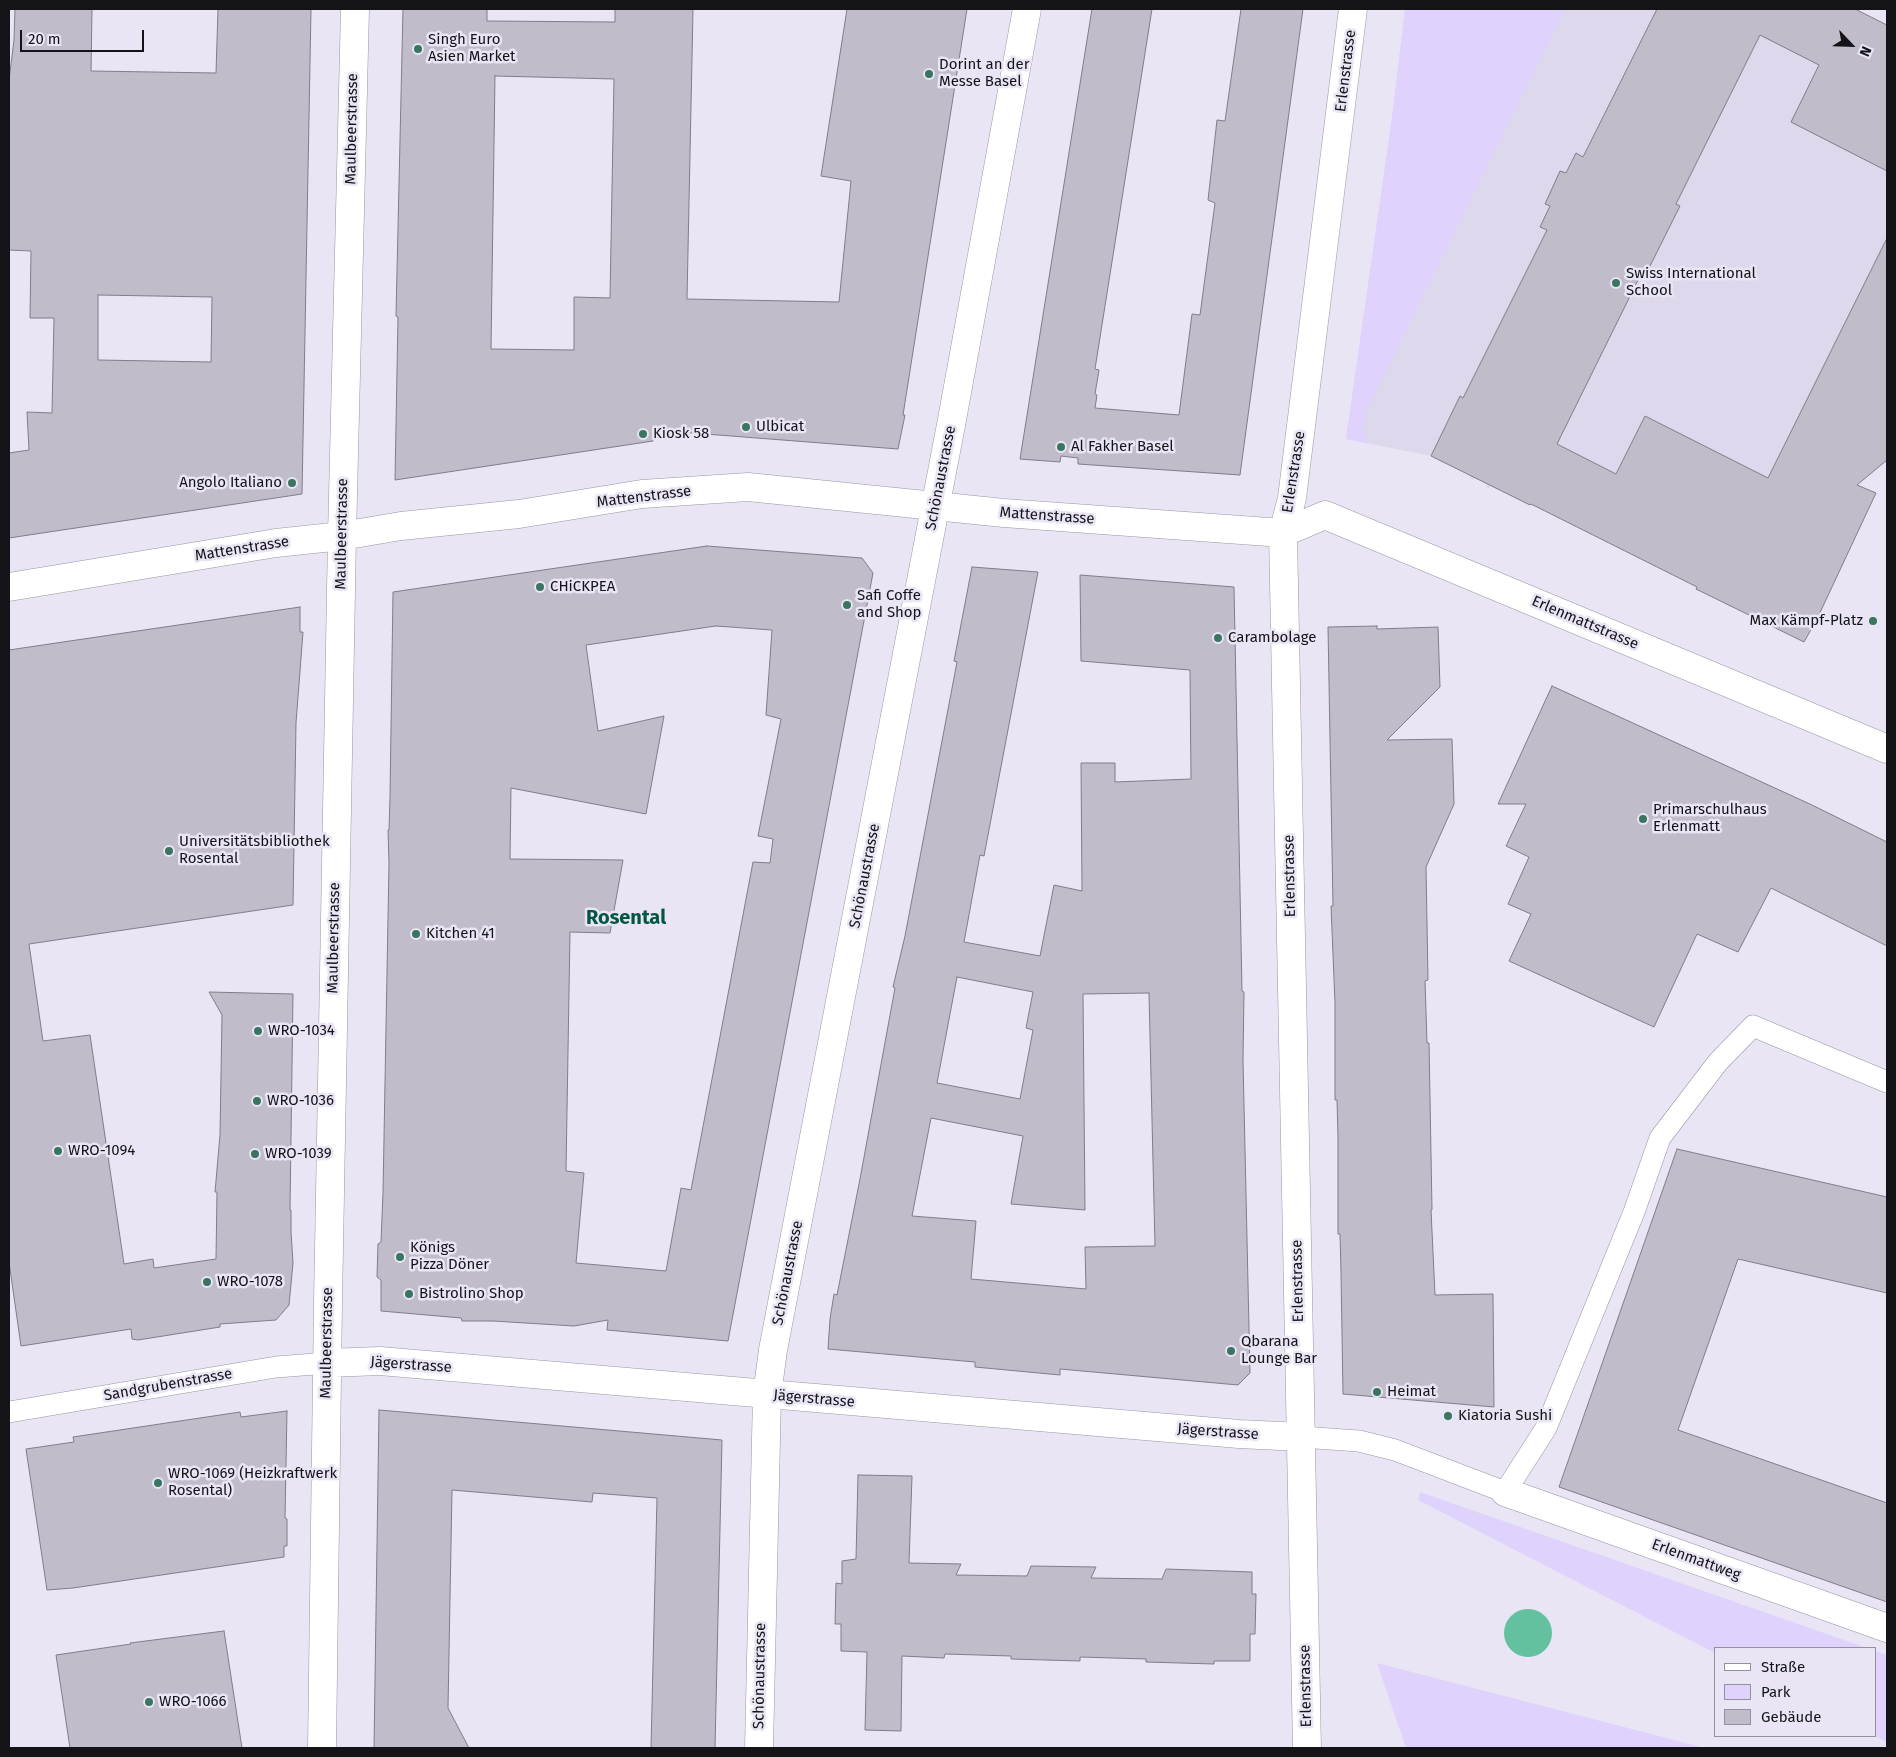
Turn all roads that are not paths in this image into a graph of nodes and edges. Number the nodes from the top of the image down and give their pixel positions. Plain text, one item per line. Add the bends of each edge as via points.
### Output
1 (354, 9) edge
2 (1027, 9) edge
3 (1353, 9) edge
4 (935, 507) junction
5 (1283, 533) junction
6 (342, 536) junction
7 (9, 587) edge
8 (1887, 748) edge
9 (1887, 1082) edge
10 (328, 1363) junction
11 (767, 1395) junction
12 (9, 1412) edge
13 (1301, 1437) junction
14 (1505, 1492) junction
15 (1887, 1628) edge
16 (322, 1748) edge
17 (759, 1748) edge
18 (1307, 1748) edge

1 - 6 street, Maulbeerstrasse
2 - 4 street, Schönaustrasse
3 - 5 street, Erlenstrasse via 1292,498
4 - 5 street, Mattenstrasse
4 - 6 street, Mattenstrasse via 748,487 642,494 519,514 401,526
4 - 11 street, Schönaustrasse
5 - 8 street, Erlenmattstrasse via 1325,515
5 - 13 street, Erlenstrasse
6 - 7 street, Mattenstrasse via 276,543
6 - 10 street, Maulbeerstrasse
9 - 14 lane via 1753,1026 1718,1062 1660,1138 1634,1212 1546,1428
10 - 11 street, Jägerstrasse via 380,1361
10 - 12 lane, Sandgrubenstrasse via 276,1367
10 - 16 street, Maulbeerstrasse
11 - 13 street, Jägerstrasse
11 - 17 street, Schönaustrasse
13 - 14 lane, Erlenmattweg via 1359,1441 1395,1450
13 - 18 street, Erlenstrasse
14 - 15 street, Erlenmattweg

